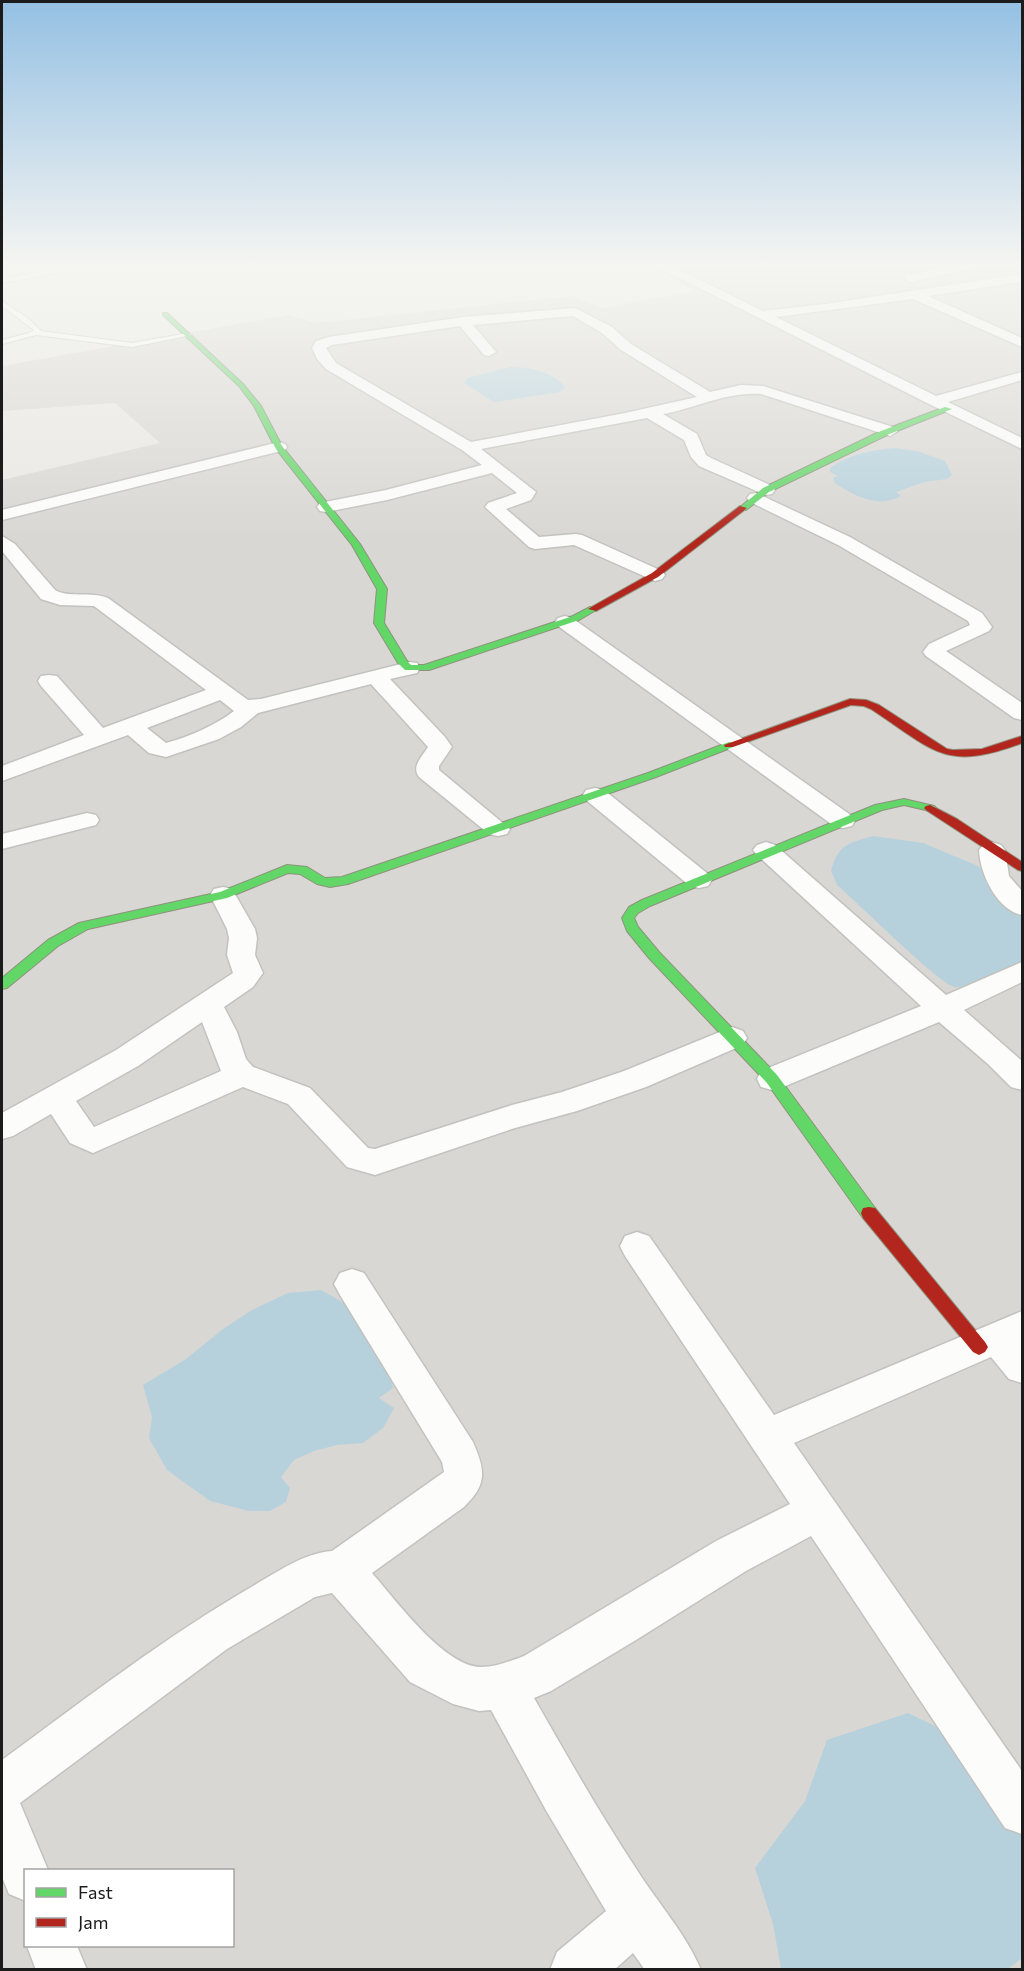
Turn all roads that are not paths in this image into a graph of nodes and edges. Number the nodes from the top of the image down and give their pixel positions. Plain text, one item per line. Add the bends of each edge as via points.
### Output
1 (208, 354) edge
2 (322, 354) edge
3 (639, 354) edge
4 (839, 354) edge
5 (1023, 376) edge
6 (707, 397) junction
7 (934, 401) junction
8 (948, 408) junction
9 (648, 412) junction
10 (890, 431) junction
11 (1023, 444) edge
12 (279, 447) junction
13 (468, 447) junction
14 (495, 467) junction
15 (761, 494) junction
16 (326, 507) junction
17 (2, 515) edge
18 (2, 542) edge
19 (655, 575) junction
20 (565, 622) junction
21 (409, 668) junction
22 (376, 677) junction
23 (49, 681) dead end
24 (221, 692) junction
25 (250, 708) junction
26 (1023, 713) edge
27 (131, 726) junction
28 (99, 738) junction
29 (1023, 739) edge
30 (735, 742) junction
31 (2, 774) edge
32 (596, 795) junction
33 (87, 820) dead end
34 (843, 821) junction
35 (498, 829) junction
36 (2, 842) edge
37 (766, 850) junction
38 (992, 850) junction
39 (1023, 867) edge
40 (699, 880) junction
41 (223, 895) junction
42 (1023, 907) edge
43 (1023, 971) edge
44 (2, 985) edge
45 (208, 1004) junction
46 (942, 1009) junction
47 (732, 1038) junction
48 (242, 1075) junction
49 (772, 1079) junction
50 (1023, 1079) edge
51 (58, 1097) junction
52 (2, 1127) edge
53 (637, 1246) dead end
54 (352, 1284) dead end
55 (1000, 1338) edge
56 (1023, 1367) edge
57 (768, 1436) junction
58 (819, 1511) junction
59 (338, 1572) junction
60 (503, 1686) junction
61 (2, 1788) edge
62 (1023, 1811) edge
63 (2, 1817) edge
64 (24, 1872) edge
65 (638, 1916) junction
66 (52, 1947) edge
67 (62, 1970) edge
68 (575, 1970) edge
69 (675, 1970) edge

1 - 12 street via 257,406
2 - 13 street via 340,372
3 - 6 street
4 - 7 street
5 - 7 street
6 - 9 street
6 - 10 street via 763,390
7 - 8 street
8 - 10 street
8 - 11 street
9 - 13 street
9 - 15 street via 691,437 705,462
10 - 15 street
12 - 16 street
12 - 17 street
13 - 14 street
14 - 16 street
14 - 19 street via 528,494 494,507 531,541 540,544 576,538
15 - 19 street
15 - 26 street via 975,617 982,627 933,652
16 - 21 street via 356,544 382,589 379,623
18 - 24 street via 47,593 62,599 96,599
19 - 20 street
20 - 21 street via 425,668
20 - 30 street
21 - 22 street
22 - 25 street
22 - 35 street via 440,747 427,772
23 - 28 street
24 - 25 street
24 - 27 street
25 - 27 street via 228,727 166,750 157,748
27 - 28 street
28 - 31 street
29 - 30 street via 976,755 953,755 875,707 850,702
30 - 32 street
30 - 34 street
32 - 35 street
32 - 40 street
33 - 36 street
34 - 37 street
34 - 38 street via 884,807 912,803 939,813
35 - 41 street via 344,881 321,881 295,868
37 - 40 street
37 - 46 street
38 - 39 street
38 - 42 street via 995,876
40 - 47 street via 646,903 628,918 654,955
41 - 44 street via 84,926 53,943
41 - 45 street via 241,929 241,955 249,974
43 - 46 street
45 - 48 street via 232,1065
45 - 51 street via 127,1058
46 - 49 street
46 - 50 street
47 - 48 street via 566,1103 375,1162 358,1158 299,1096
47 - 49 street
48 - 51 street via 93,1140 79,1133
49 - 55 street via 871,1216
51 - 52 street
53 - 57 street
54 - 59 street via 450,1438 464,1471 462,1482 450,1493
55 - 56 street
55 - 57 street
57 - 58 street
58 - 60 street via 731,1556 535,1675
58 - 62 street
59 - 60 street via 352,1582 426,1666 453,1682 479,1689
59 - 61 street via 321,1573 300,1582 212,1634
60 - 65 street via 565,1801
63 - 64 street
65 - 68 street
65 - 69 street
66 - 67 street

